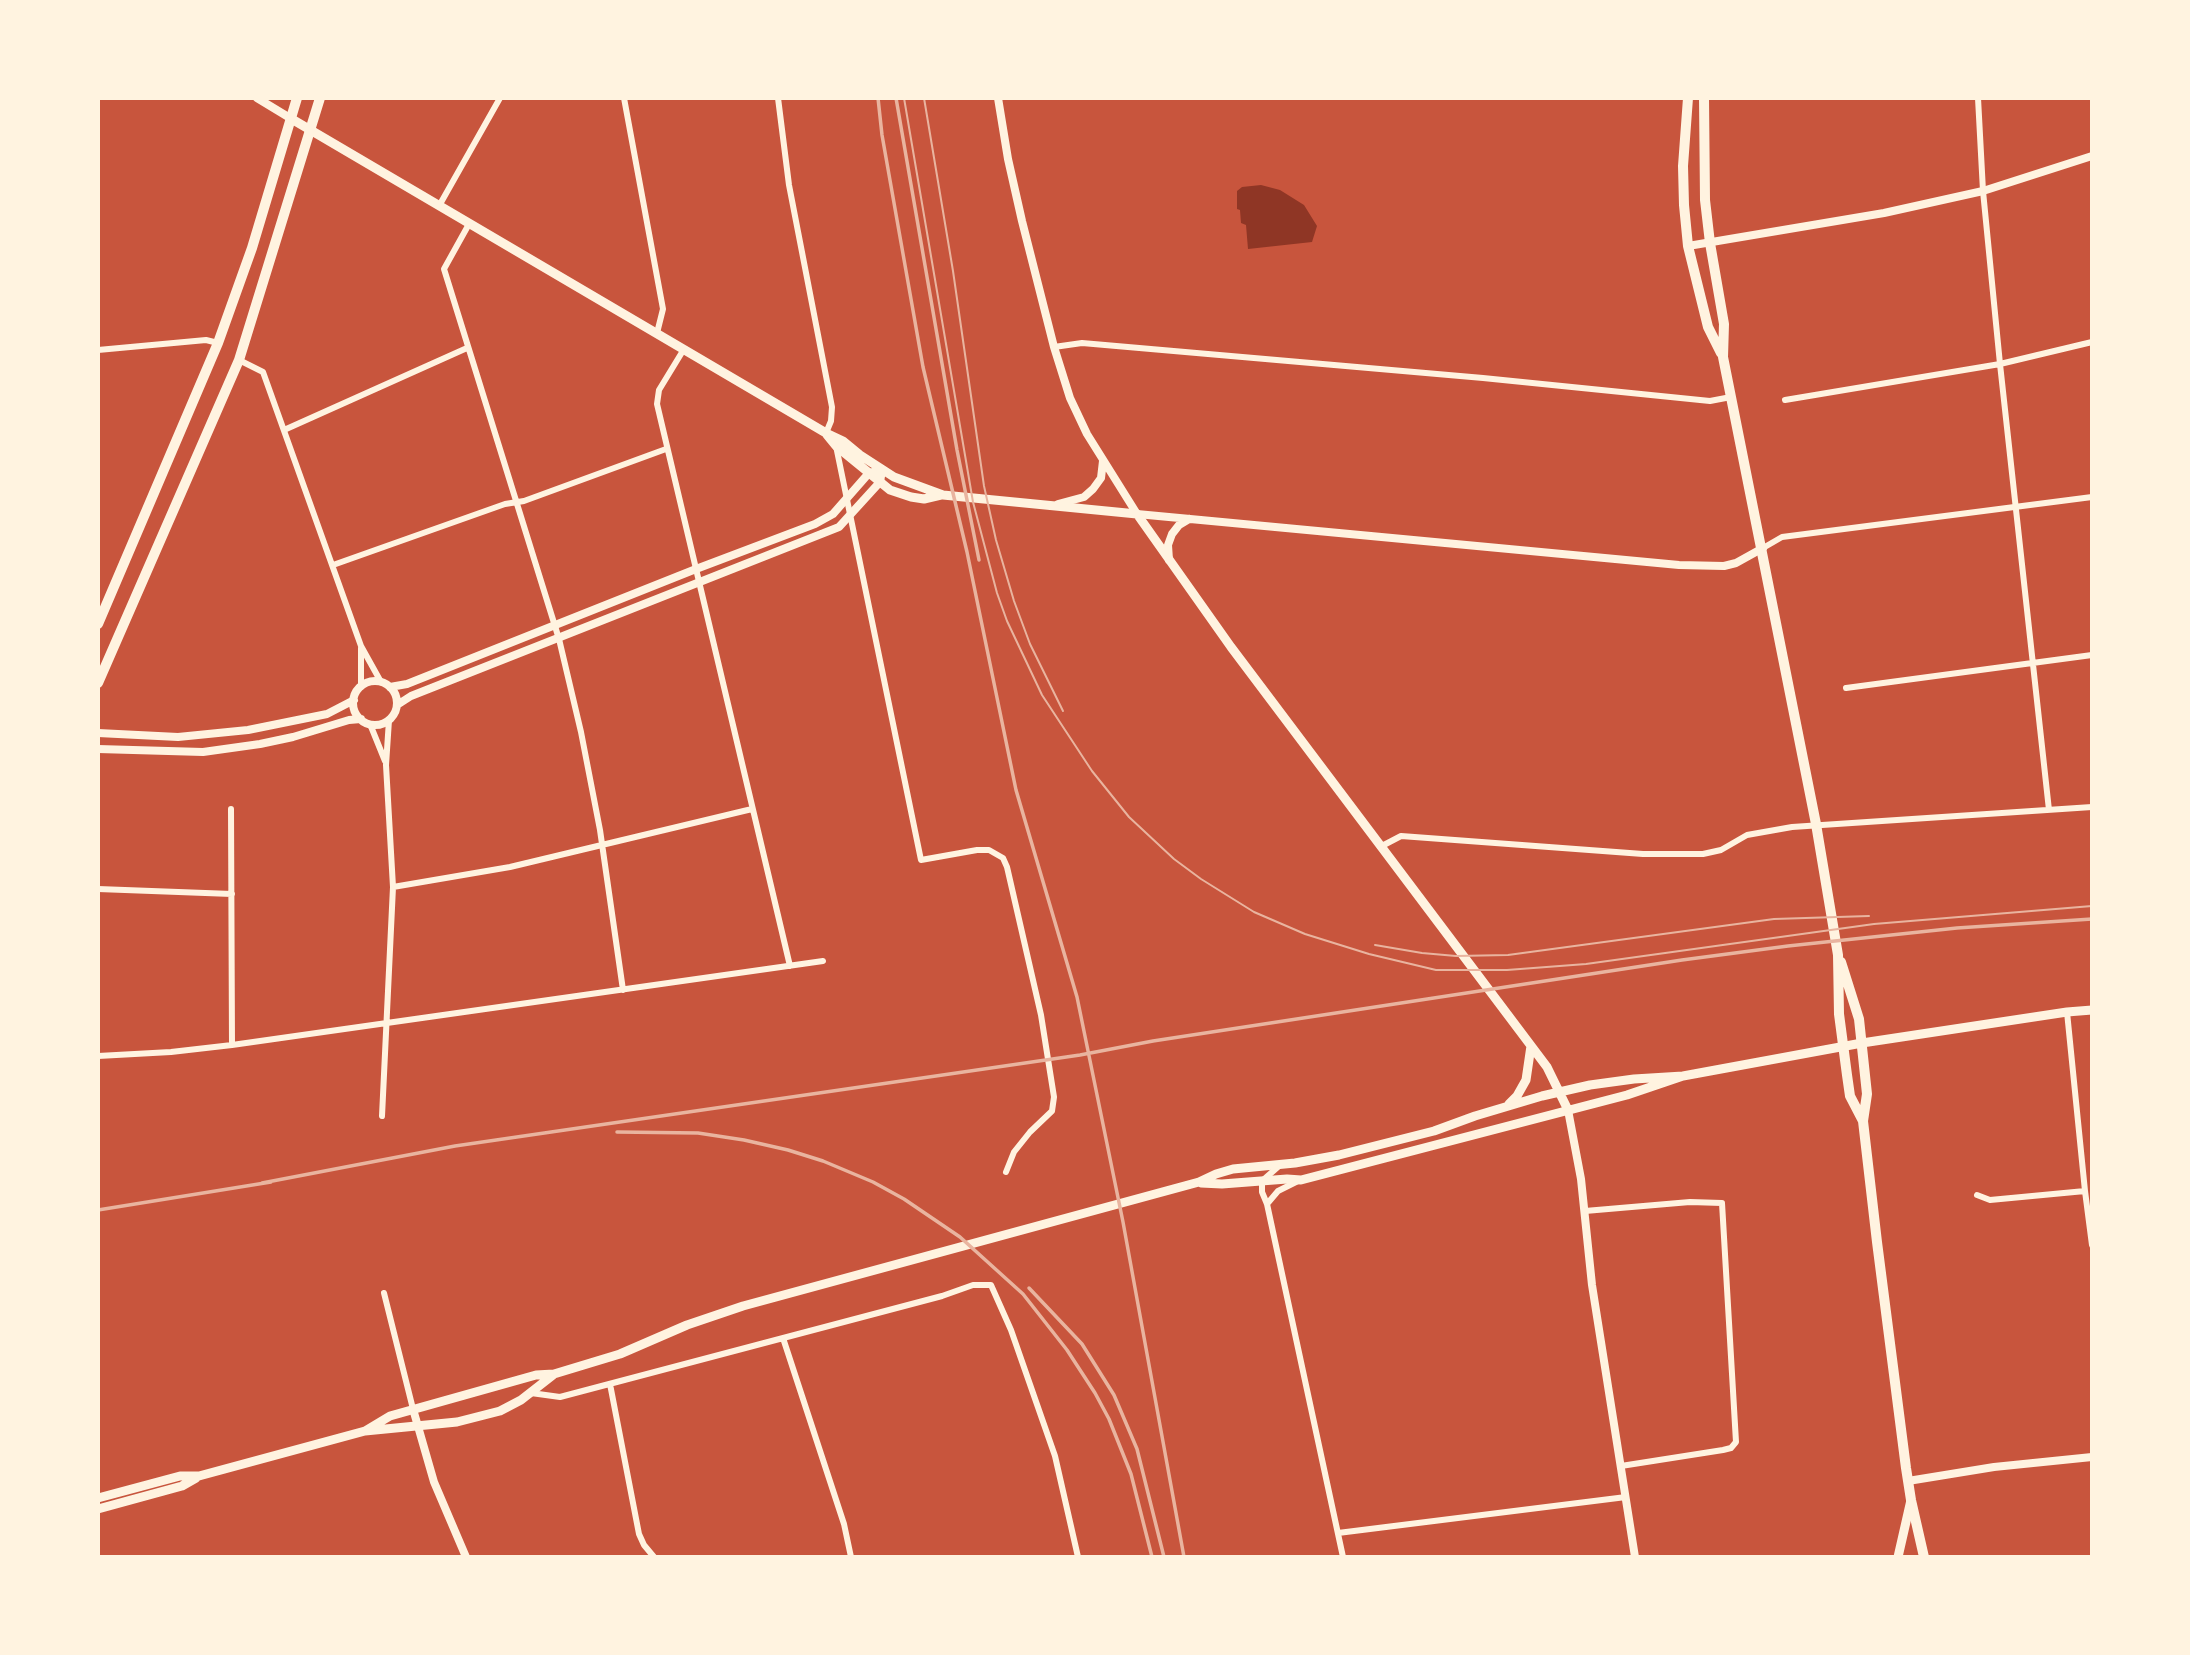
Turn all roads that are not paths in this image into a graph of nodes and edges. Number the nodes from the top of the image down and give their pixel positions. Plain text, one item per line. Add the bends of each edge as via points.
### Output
1 (257, 98) edge
2 (297, 98) edge
3 (320, 98) edge
4 (500, 98) edge
5 (624, 98) edge
6 (778, 98) edge
7 (998, 98) edge
8 (1688, 98) edge
9 (1703, 98) edge
10 (1978, 98) edge
11 (290, 118) junction
12 (311, 129) junction
13 (2092, 156) edge
14 (1983, 191) junction
15 (439, 206) junction
16 (470, 224) junction
17 (1710, 243) junction
18 (1688, 246) junction
19 (657, 333) junction
20 (218, 343) junction
21 (2091, 343) edge
22 (1054, 346) junction
23 (467, 348) junction
24 (684, 349) junction
25 (98, 350) edge
26 (2092, 352) edge
27 (1723, 357) junction
28 (239, 360) junction
29 (2000, 364) junction
30 (1731, 397) junction
31 (1785, 400) dead end
32 (284, 430) junction
33 (826, 433) junction
34 (836, 446) junction
35 (666, 449) junction
36 (1103, 458) junction
37 (883, 470) junction
38 (869, 473) junction
39 (880, 482) junction
40 (943, 495) junction
41 (2092, 497) edge
42 (846, 500) junction
43 (515, 503) junction
44 (1058, 504) junction
45 (2015, 508) junction
46 (1137, 514) junction
47 (851, 517) junction
48 (1189, 519) junction
49 (1763, 548) junction
50 (1170, 563) junction
51 (333, 565) junction
52 (696, 569) junction
53 (699, 582) junction
54 (98, 624) edge
55 (555, 625) junction
56 (559, 639) junction
57 (361, 646) junction
58 (2092, 655) edge
59 (2032, 664) junction
60 (98, 682) edge
61 (381, 682) junction
62 (361, 687) junction
63 (390, 687) junction
64 (1846, 688) dead end
65 (354, 700) junction
66 (397, 705) junction
67 (361, 719) junction
68 (388, 720) junction
69 (370, 724) junction
70 (98, 733) edge
71 (98, 750) edge
72 (386, 765) junction
73 (2092, 807) edge
74 (231, 809) dead end
75 (751, 809) junction
76 (2049, 810) junction
77 (1816, 824) junction
78 (602, 845) junction
79 (1380, 847) junction
80 (393, 887) junction
81 (98, 889) edge
82 (232, 894) junction
83 (1838, 954) junction
84 (823, 961) dead end
85 (790, 966) junction
86 (623, 990) junction
87 (2092, 1010) edge
88 (2067, 1012) junction
89 (388, 1024) junction
90 (1862, 1043) junction
91 (232, 1045) junction
92 (1531, 1046) junction
93 (1843, 1046) junction
94 (98, 1056) edge
95 (1683, 1076) junction
96 (1560, 1092) junction
97 (1505, 1107) junction
98 (1568, 1110) junction
99 (382, 1116) dead end
100 (1863, 1121) junction
101 (1284, 1163) junction
102 (1006, 1172) dead end
103 (1301, 1180) junction
104 (1262, 1181) junction
105 (1199, 1182) junction
106 (2085, 1191) junction
107 (1977, 1195) dead end
108 (1267, 1204) junction
109 (1585, 1211) junction
110 (2092, 1245) edge
111 (384, 1293) dead end
112 (783, 1338) junction
113 (554, 1374) junction
114 (610, 1384) junction
115 (531, 1392) junction
116 (413, 1409) junction
117 (418, 1427) junction
118 (365, 1431) junction
119 (2092, 1457) edge
120 (1621, 1466) junction
121 (199, 1476) junction
122 (1908, 1481) junction
123 (1626, 1497) junction
124 (98, 1499) edge
125 (1911, 1500) junction
126 (98, 1508) edge
127 (1338, 1533) junction
128 (466, 1557) edge
129 (654, 1557) edge
130 (851, 1557) edge
131 (1078, 1557) edge
132 (1343, 1557) edge
133 (1635, 1557) edge
134 (1898, 1557) edge
135 (1924, 1557) edge

1 - 11 street
2 - 11 main road
3 - 12 main road
4 - 15 street
5 - 19 street via 663,309
6 - 33 street via 789,185 832,407
7 - 22 street via 1015,191
8 - 18 main road via 1683,166
9 - 17 main road
10 - 14 street
11 - 12 main road
11 - 20 main road
12 - 15 main road
12 - 28 main road
13 - 14 street
14 - 17 street via 1856,219
14 - 29 street
15 - 16 main road
16 - 19 main road
16 - 23 street via 444,269
17 - 18 street
17 - 27 main road via 1724,324
18 - 27 main road via 1709,329
19 - 24 main road
20 - 25 street via 206,340
20 - 54 main road
21 - 26 street
21 - 29 street
22 - 30 street via 1082,343 1710,401
22 - 36 street via 1070,398
23 - 32 street
23 - 43 street
24 - 33 main road
24 - 35 street via 657,396
27 - 30 main road
28 - 32 street via 263,372
28 - 60 main road
29 - 31 street
29 - 45 street
30 - 49 main road
32 - 51 street
33 - 34 main road
33 - 37 main road
34 - 38 main road
34 - 42 street
35 - 43 street
35 - 52 street
36 - 44 street via 1101,478 1093,489 1084,497
36 - 46 street
37 - 38 street
37 - 39 street
37 - 40 main road
38 - 39 main road
38 - 42 street
39 - 40 main road via 910,497
39 - 47 street
40 - 44 main road
41 - 45 street
42 - 47 street
42 - 52 street via 815,524
43 - 51 street
43 - 55 street
44 - 46 main road
45 - 49 street via 1783,537
45 - 59 street
46 - 48 street
46 - 50 main road
47 - 53 street via 839,527
47 - 102 street via 921,860 989,850 1003,858 1007,867 1054,1097 1052,1111 1014,1152
48 - 49 street via 1679,565 1724,566
48 - 50 street via 1170,539
49 - 77 main road
50 - 79 main road
51 - 57 street
52 - 53 street
52 - 55 street
53 - 56 street
53 - 75 street
55 - 56 street
55 - 63 street
56 - 66 street
56 - 78 street
57 - 61 street
57 - 62 street
58 - 59 street
59 - 64 street
59 - 76 street
61 - 62 street
61 - 63 street
62 - 65 street
63 - 66 street
65 - 67 street
65 - 70 street via 327,714 248,730 178,737
66 - 68 street
67 - 69 street
67 - 71 street via 260,744 203,752
68 - 69 street
68 - 72 street
69 - 72 street
72 - 80 street
73 - 76 street
74 - 82 street
75 - 78 street
75 - 85 street
76 - 77 street
77 - 79 street via 1747,835 1703,854 1643,854 1401,836
77 - 83 main road
78 - 80 street
78 - 86 street
79 - 92 main road
80 - 89 street
81 - 82 street
82 - 91 street
83 - 90 main road via 1858,1012
83 - 93 main road
84 - 85 street
85 - 86 street
86 - 89 street
87 - 88 main road
88 - 90 main road
88 - 106 street
89 - 91 street
89 - 99 street
90 - 93 main road
90 - 100 main road via 1867,1094
91 - 94 street
92 - 96 main road
92 - 97 main road via 1526,1080
93 - 95 main road
93 - 100 main road via 1850,1096
95 - 96 main road
95 - 98 main road
96 - 97 main road
96 - 98 main road
97 - 101 main road via 1339,1156
98 - 103 main road
98 - 109 street
100 - 122 main road
101 - 104 street
101 - 105 main road via 1233,1169
103 - 104 main road
103 - 108 street via 1278,1191
104 - 105 main road
104 - 108 street
105 - 113 main road via 743,1306 620,1354
106 - 107 street via 1990,1200
106 - 110 street
108 - 127 street
109 - 120 street
109 - 120 street via 1722,1203 1736,1443 1723,1450
111 - 116 street
112 - 114 street
112 - 130 street
112 - 131 street via 973,1285 991,1284 1055,1456
113 - 115 main road
113 - 116 main road
114 - 115 street via 560,1397
114 - 129 street via 639,1534
115 - 117 main road via 500,1411
116 - 117 street
116 - 118 main road
117 - 118 main road
117 - 128 street via 434,1482
118 - 121 main road
119 - 122 street
120 - 123 street
121 - 124 main road via 180,1476
121 - 126 main road via 182,1486
122 - 125 main road
123 - 127 street
123 - 133 street
125 - 134 main road
125 - 135 main road
127 - 132 street

